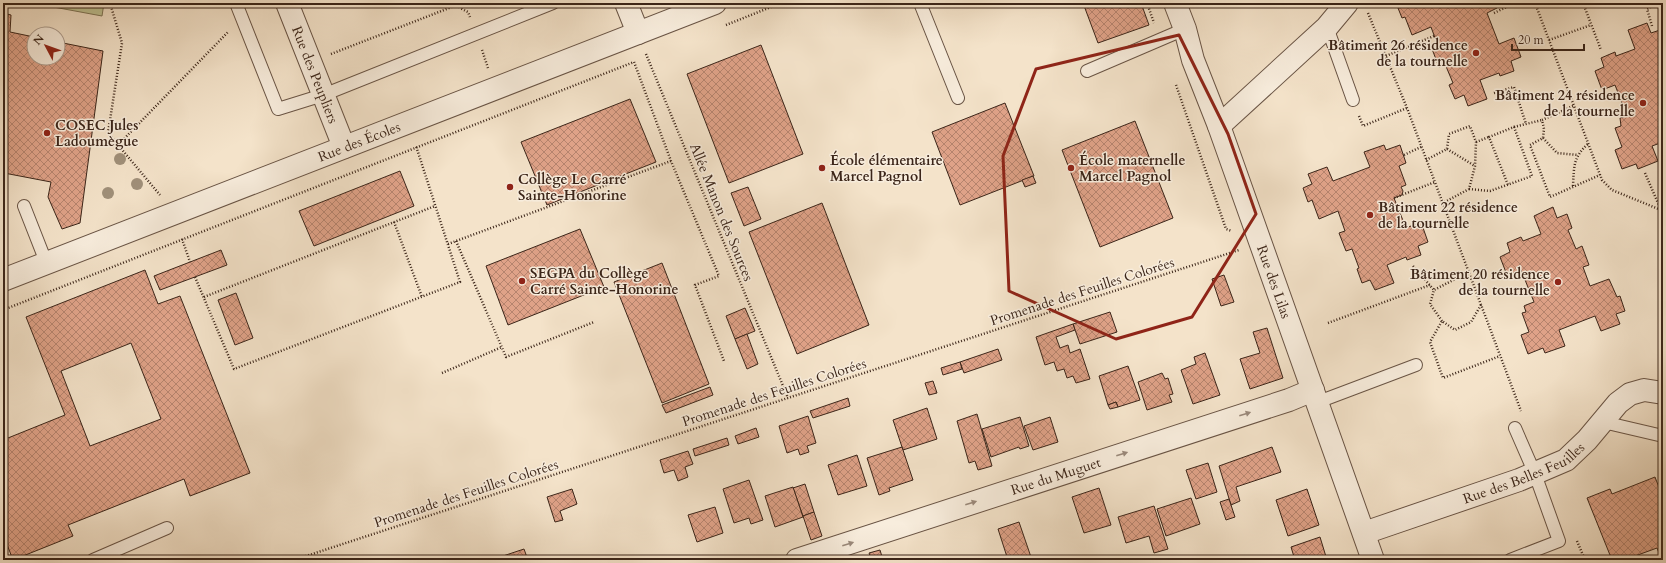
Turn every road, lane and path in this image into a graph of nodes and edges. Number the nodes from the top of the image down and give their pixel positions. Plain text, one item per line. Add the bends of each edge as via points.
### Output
1 (110, 3) edge
2 (236, 3) edge
3 (287, 3) edge
4 (462, 3) edge
5 (553, 3) edge
6 (626, 3) edge
7 (715, 3) edge
8 (781, 3) edge
9 (920, 3) edge
10 (1147, 3) edge
11 (1175, 3) edge
12 (1515, 3) edge
13 (1535, 3) edge
14 (1583, 3) edge
15 (1658, 3) edge
16 (1357, 6) edge
17 (1494, 13) dead end
18 (242, 17) junction
19 (1591, 25) junction
20 (1652, 26) dead end
21 (722, 27) dead end
22 (1327, 27) junction
23 (1185, 29) junction
24 (638, 33) junction
25 (1434, 36) dead end
26 (1160, 40) junction
27 (1549, 40) junction
28 (1601, 50) dead end
29 (655, 53) dead end
30 (647, 56) junction
31 (1386, 56) junction
32 (310, 62) junction
33 (634, 62) junction
34 (1087, 71) dead end
35 (1175, 83) dead end
36 (1494, 93) dead end
37 (323, 95) junction
38 (958, 98) dead end
39 (1353, 100) joint
40 (1574, 106) junction
41 (1407, 108) junction
42 (1542, 120) junction
43 (406, 123) junction
44 (1526, 124) junction
45 (1218, 126) junction
46 (1514, 127) junction
47 (1489, 137) junction
48 (1543, 138) junction
49 (1476, 142) junction
50 (1588, 144) junction
51 (118, 145) junction
52 (344, 147) junction
53 (1421, 147) junction
54 (416, 148) junction
55 (1447, 149) junction
56 (1404, 155) dead end
57 (1578, 155) junction
58 (671, 160) junction
59 (1426, 160) junction
60 (1475, 166) junction
61 (1645, 173) dead end
62 (1600, 175) junction
63 (1435, 182) junction
64 (1508, 185) junction
65 (1573, 186) junction
66 (1469, 189) junction
67 (1394, 198) dead end
68 (1443, 203) junction
69 (24, 206) dead end
70 (436, 206) junction
71 (166, 207) junction
72 (1662, 209) edge
73 (1663, 214) edge
74 (394, 222) junction
75 (182, 240) junction
76 (456, 241) junction
77 (1260, 243) junction
78 (448, 244) junction
79 (46, 262) junction
80 (190, 262) dead end
81 (1413, 266) dead end
82 (195, 277) dead end
83 (1470, 277) junction
84 (3, 280) edge
85 (1430, 285) junction
86 (1434, 290) junction
87 (204, 297) junction
88 (422, 297) junction
89 (1481, 305) junction
90 (3, 310) edge
91 (1442, 321) junction
92 (594, 322) dead end
93 (1328, 323) dead end
94 (502, 347) junction
95 (1500, 356) junction
96 (724, 361) dead end
97 (1416, 365) dead end
98 (442, 373) dead end
99 (1663, 393) edge
100 (1315, 396) junction
101 (788, 398) junction
102 (1523, 416) dead end
103 (1603, 422) junction
104 (1515, 428) dead end
105 (1663, 436) edge
106 (1535, 474) junction
107 (167, 528) dead end
108 (1364, 533) junction
109 (93, 560) edge
110 (294, 560) edge
111 (797, 560) edge
112 (1373, 560) edge
113 (1510, 560) edge

1 - 51 path via 122,43 108,133
2 - 18 lane
3 - 32 street, Rue des Peupliers
4 - 32 path
5 - 37 lane
6 - 24 street
7 - 24 street, Rue des Écoles
8 - 21 path
9 - 38 lane
10 - 26 path
11 - 23 street, Rue des Lilas
12 - 17 path
13 - 27 path
14 - 19 path
15 - 20 path via 1647,9
16 - 22 street
16 - 31 path
18 - 37 lane via 278,109
18 - 51 path
19 - 27 path
19 - 28 path
22 - 39 lane
22 - 45 street
23 - 26 lane
23 - 45 street, Rue des Lilas via 1193,60
24 - 30 path, Allée Manon des Sources
24 - 43 street, Rue des Écoles
25 - 31 path
26 - 34 lane
27 - 40 path
29 - 30 path
30 - 33 path
30 - 101 path, Allée Manon des Sources
31 - 41 path
32 - 37 street, Rue des Peupliers
33 - 54 path
33 - 58 path
35 - 77 path via 1226,229
36 - 44 path via 1514,87
37 - 52 street, Rue des Peupliers
39 - 41 path via 1363,126
40 - 42 path
40 - 50 path
41 - 53 path
42 - 44 path
42 - 48 path
43 - 52 street, Rue des Écoles
43 - 54 path
44 - 46 path
45 - 77 street, Rue des Lilas
46 - 47 path
46 - 64 path via 1532,176
47 - 49 path
47 - 64 path
48 - 57 path via 1557,153
48 - 65 path via 1530,145 1550,197
49 - 55 path via 1470,126 1449,134
49 - 60 path
50 - 57 path
50 - 62 path
51 - 71 path
52 - 71 street, Rue des Écoles
53 - 56 path
53 - 59 path
54 - 70 path
54 - 75 path
55 - 59 path
55 - 60 path
57 - 65 path via 1574,166
58 - 76 path
58 - 96 path via 720,276 695,285
59 - 63 path
60 - 66 path
61 - 72 path
62 - 65 path
62 - 72 path via 1612,190
63 - 67 path
63 - 68 path
64 - 66 path via 1490,191
66 - 68 path
68 - 83 path
69 - 79 lane
70 - 74 path
70 - 78 path
71 - 75 path
71 - 79 street, Rue des Écoles
72 - 73 path
74 - 87 path
74 - 88 path
75 - 80 path
75 - 90 path
76 - 78 path
76 - 94 path
77 - 100 street, Rue des Lilas
77 - 101 path, Promenade des Feuilles Colorées
78 - 88 path via 460,282
79 - 84 street, Rue des Écoles
81 - 85 path
82 - 87 path
83 - 86 path via 1459,277
83 - 89 path
85 - 86 path
85 - 93 path
86 - 91 path via 1430,304
87 - 88 path via 234,369
89 - 91 path via 1471,322 1455,330
89 - 95 path
91 - 95 path via 1430,342 1443,378
92 - 94 path via 506,357
94 - 98 path
95 - 102 path
97 - 100 lane
99 - 103 street, Rue des Belles Feuilles via 1644,390 1630,394 1618,403
100 - 108 street, Rue des Lilas
111 -> 100 street, Rue du Muguet via 1289,400
101 - 110 path, Promenade des Feuilles Colorées
103 - 105 lane
103 - 106 street, Rue des Belles Feuilles via 1566,460
104 - 106 lane
106 - 108 street, Rue des Belles Feuilles
106 - 113 lane via 1559,541
107 - 109 lane
108 - 112 street, Rue des Lilas

